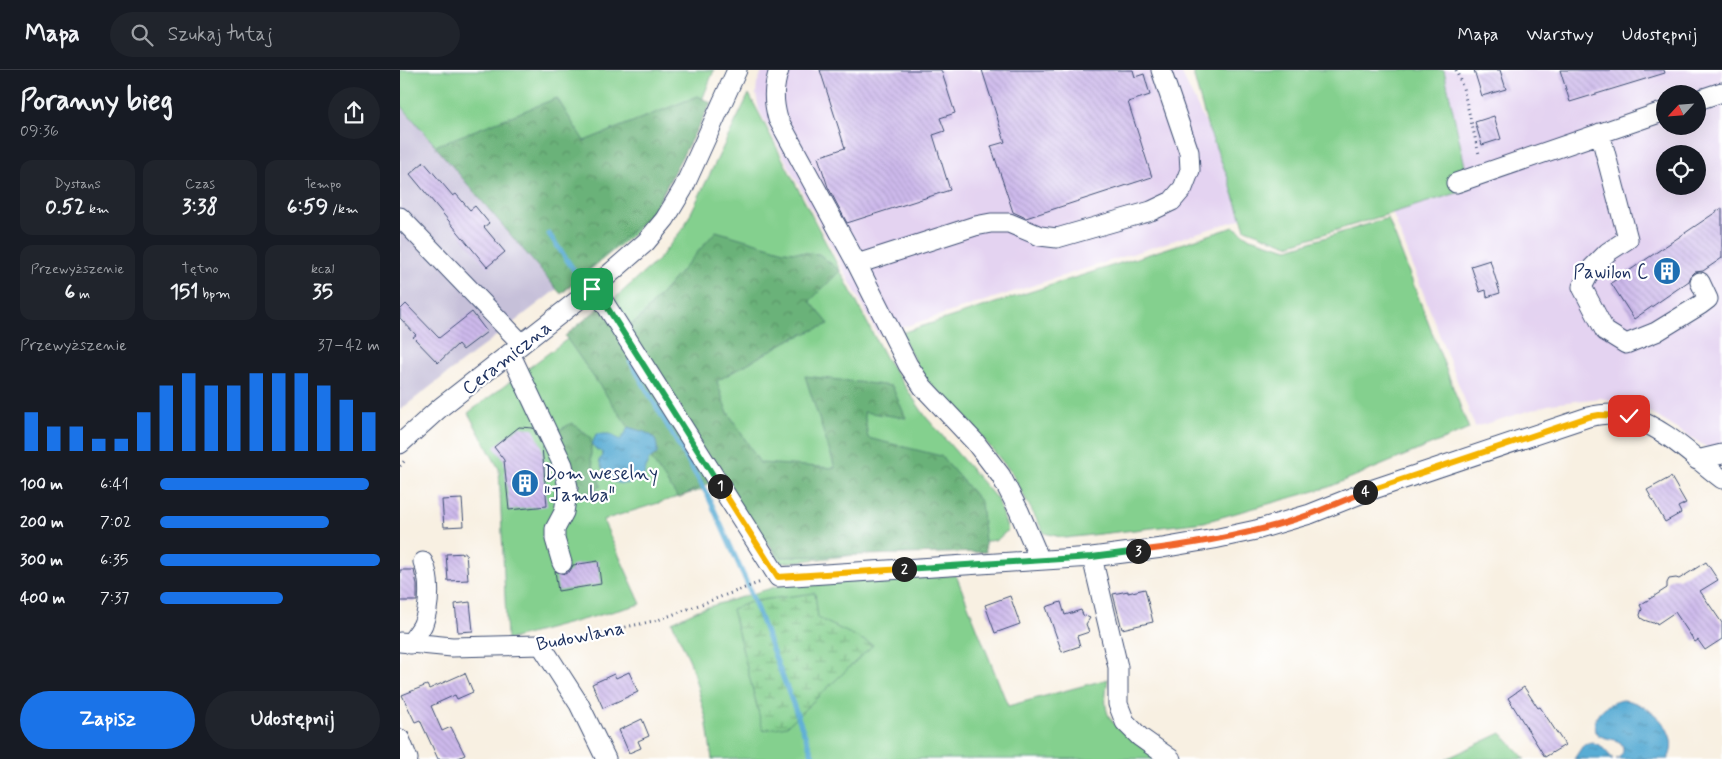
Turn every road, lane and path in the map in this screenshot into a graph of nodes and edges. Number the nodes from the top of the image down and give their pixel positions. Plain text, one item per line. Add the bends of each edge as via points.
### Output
1 (737, 70) edge
2 (779, 70) edge
3 (1161, 70) edge
4 (1456, 70) edge
5 (1722, 92) edge
6 (1706, 97) edge
7 (1656, 114) edge
8 (1600, 132) junction
9 (1479, 154) dead end
10 (1456, 183) dead end
11 (400, 217) edge
12 (857, 264) junction
13 (1700, 282) dead end
14 (589, 292) junction
15 (516, 349) junction
16 (400, 444) edge
17 (1722, 454) edge
18 (1698, 460) junction
19 (1722, 479) edge
20 (1092, 557) junction
21 (1040, 560) junction
22 (423, 562) dead end
23 (562, 563) dead end
24 (754, 585) dead end
25 (405, 643) edge
26 (541, 645) junction
27 (400, 739) edge
28 (408, 759) edge
29 (606, 759) edge
30 (1171, 759) edge

1 - 14 street, Ceramiczna via 683,190 665,219 646,242
2 - 12 street via 773,101 778,118
3 - 12 street via 1189,152 1190,170 1183,188 1172,201 1151,211 1056,238 1040,236 1009,223 975,226
4 - 9 path
5 - 6 street
7 - 8 street
8 - 10 street
8 - 13 street via 1628,239 1592,268 1582,287 1605,331 1626,344 1656,332 1708,299
11 - 15 street
12 - 21 street via 922,387 975,442 1001,476
14 - 15 street, Ceramiczna
14 - 21 street via 602,299 778,577
15 - 16 street, Ceramiczna via 441,407
15 - 23 street via 564,465 568,487 555,539
17 - 18 street
18 - 19 street
18 - 20 street via 1652,426 1629,416 1599,415 1368,491 1283,523 1214,540
20 - 21 street
20 - 30 street via 1118,667 1118,704 1125,722
22 - 25 street via 428,571 428,607 423,624
24 - 26 path, Budowlana via 658,620
25 - 26 street, Budowlana via 452,647
26 - 29 street via 579,704
27 - 28 street

